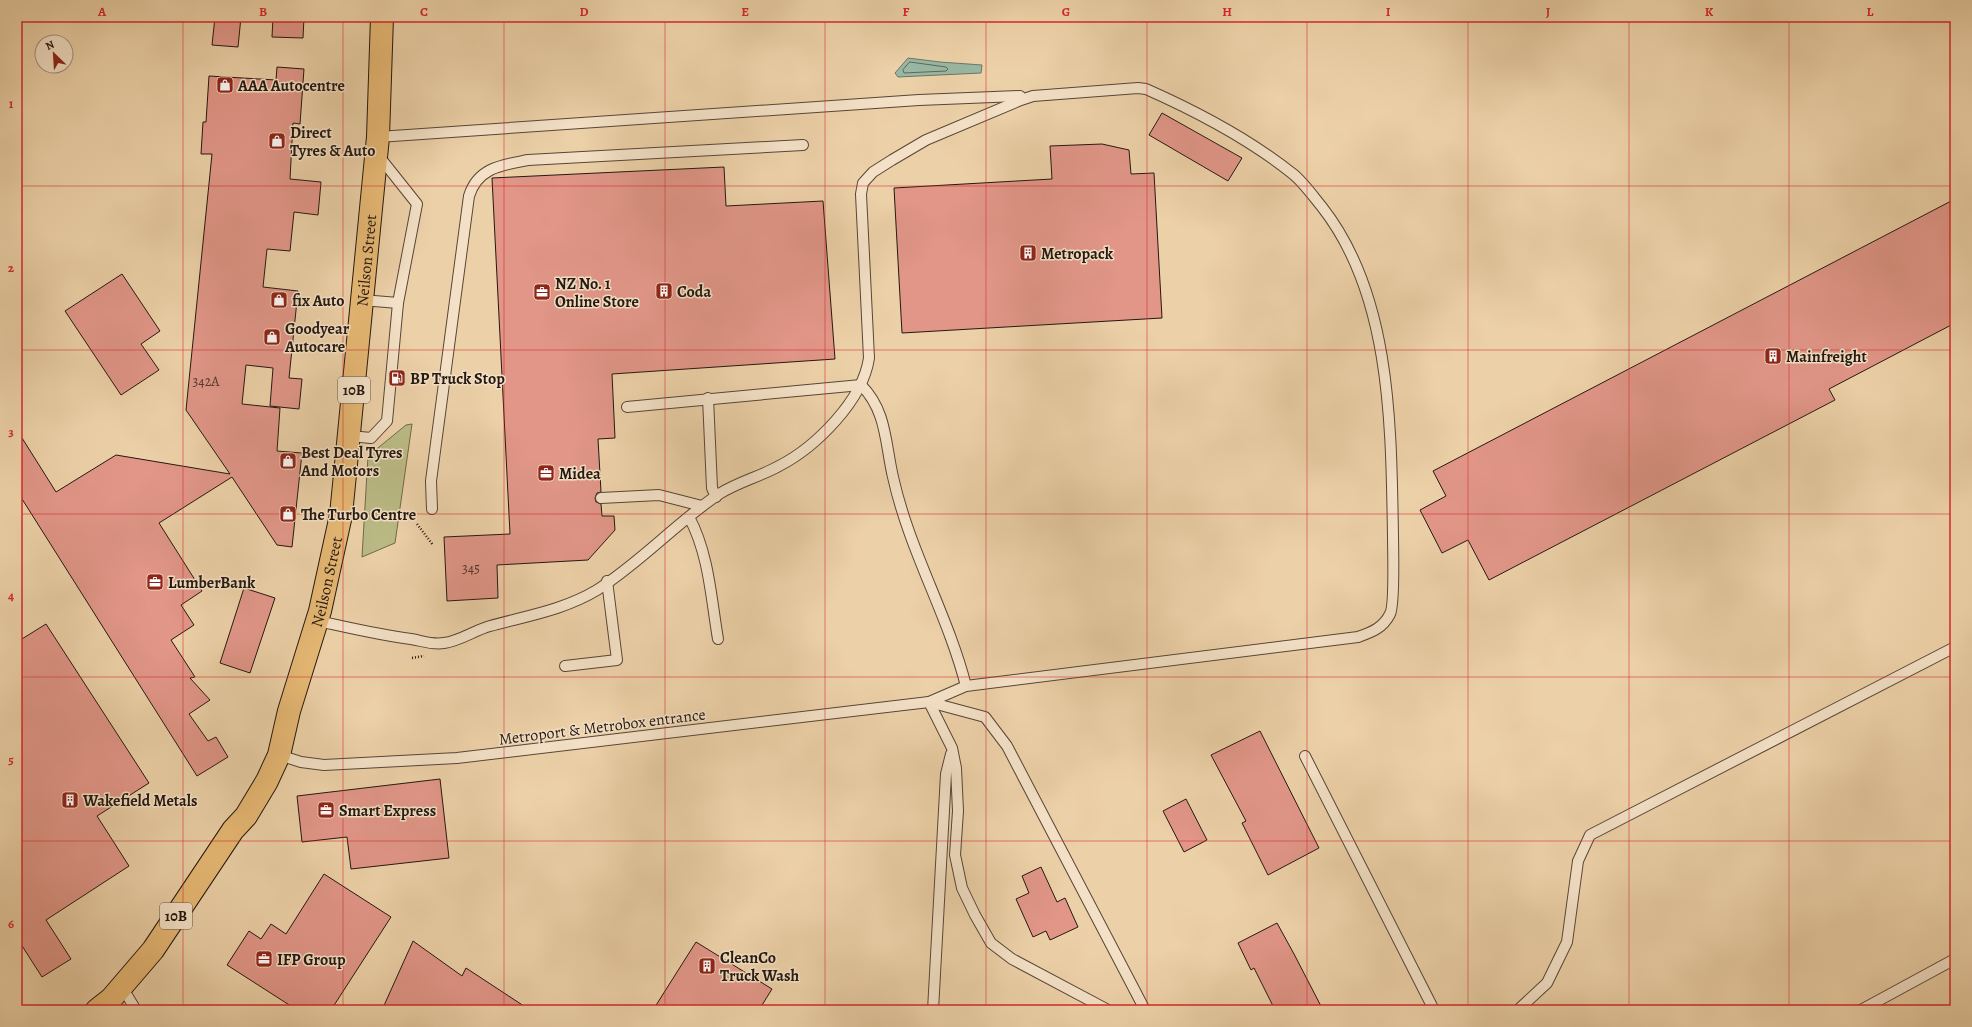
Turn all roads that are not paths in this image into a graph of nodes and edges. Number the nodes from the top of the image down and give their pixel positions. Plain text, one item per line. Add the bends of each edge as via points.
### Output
1 (382, 17) edge
2 (1039, 96) junction
3 (376, 144) junction
4 (803, 145) dead end
5 (362, 300) junction
6 (398, 303) junction
7 (861, 385) junction
8 (708, 398) junction
9 (627, 407) dead end
10 (350, 436) junction
11 (716, 497) junction
12 (601, 498) dead end
13 (702, 506) junction
14 (432, 509) dead end
15 (689, 517) junction
16 (607, 581) junction
17 (318, 620) junction
18 (718, 639) dead end
19 (1955, 647) edge
20 (565, 666) dead end
21 (966, 686) junction
22 (929, 702) junction
23 (952, 748) junction
24 (279, 755) junction
25 (1305, 756) dead end
26 (1955, 959) edge
27 (122, 987) junction
28 (97, 1010) edge
29 (136, 1010) edge
30 (933, 1010) edge
31 (1108, 1010) edge
32 (1145, 1010) edge
33 (1434, 1010) edge
34 (1518, 1010) edge
35 (1861, 1010) edge

1 - 3 main road, Neilson Street / 10B
2 - 3 lane via 919,100
2 - 7 lane via 1004,105 926,140 872,172 863,183 861,194 869,358 868,370
2 - 21 lane via 1142,88 1196,112 1222,126 1294,174 1322,207 1344,239 1360,274 1378,337 1391,428 1391,613 1379,629 1358,636
3 - 5 main road, Neilson Street / 10B
3 - 6 lane via 418,204
4 - 14 lane via 528,160 490,170 478,178 469,196 431,481
5 - 6 lane
5 - 10 main road, Neilson Street / 10B
6 - 10 lane via 387,421 372,438
7 - 8 lane
7 - 11 lane via 831,424 798,455 779,467 726,489
7 - 21 lane via 874,399 881,415 905,521
8 - 9 lane
8 - 11 lane via 712,488
10 - 17 main road, Neilson Street / 10B via 341,515
11 - 13 lane
12 - 13 lane via 659,495
13 - 15 lane
15 - 16 lane via 650,551
15 - 18 lane via 704,550
16 - 17 lane via 597,590 558,608 489,626 444,643 427,644 377,635
16 - 20 lane via 617,660
17 - 24 main road, Neilson Street / 10B via 289,711
19 - 34 lane via 1590,835 1578,861 1567,942 1547,983
21 - 22 lane
22 - 23 lane
22 - 24 lane, Metroport & Metrobox entrance via 457,758 324,765 301,762
22 - 32 lane via 985,717 1007,746
23 - 30 lane via 946,774
23 - 31 lane via 956,768 958,811 955,855 962,888 991,943 1012,959
24 - 27 main road, Neilson Street / 10B via 246,816 233,830 153,950
25 - 33 lane
26 - 35 lane
27 - 28 main road, Neilson Street / 10B
27 - 29 lane

